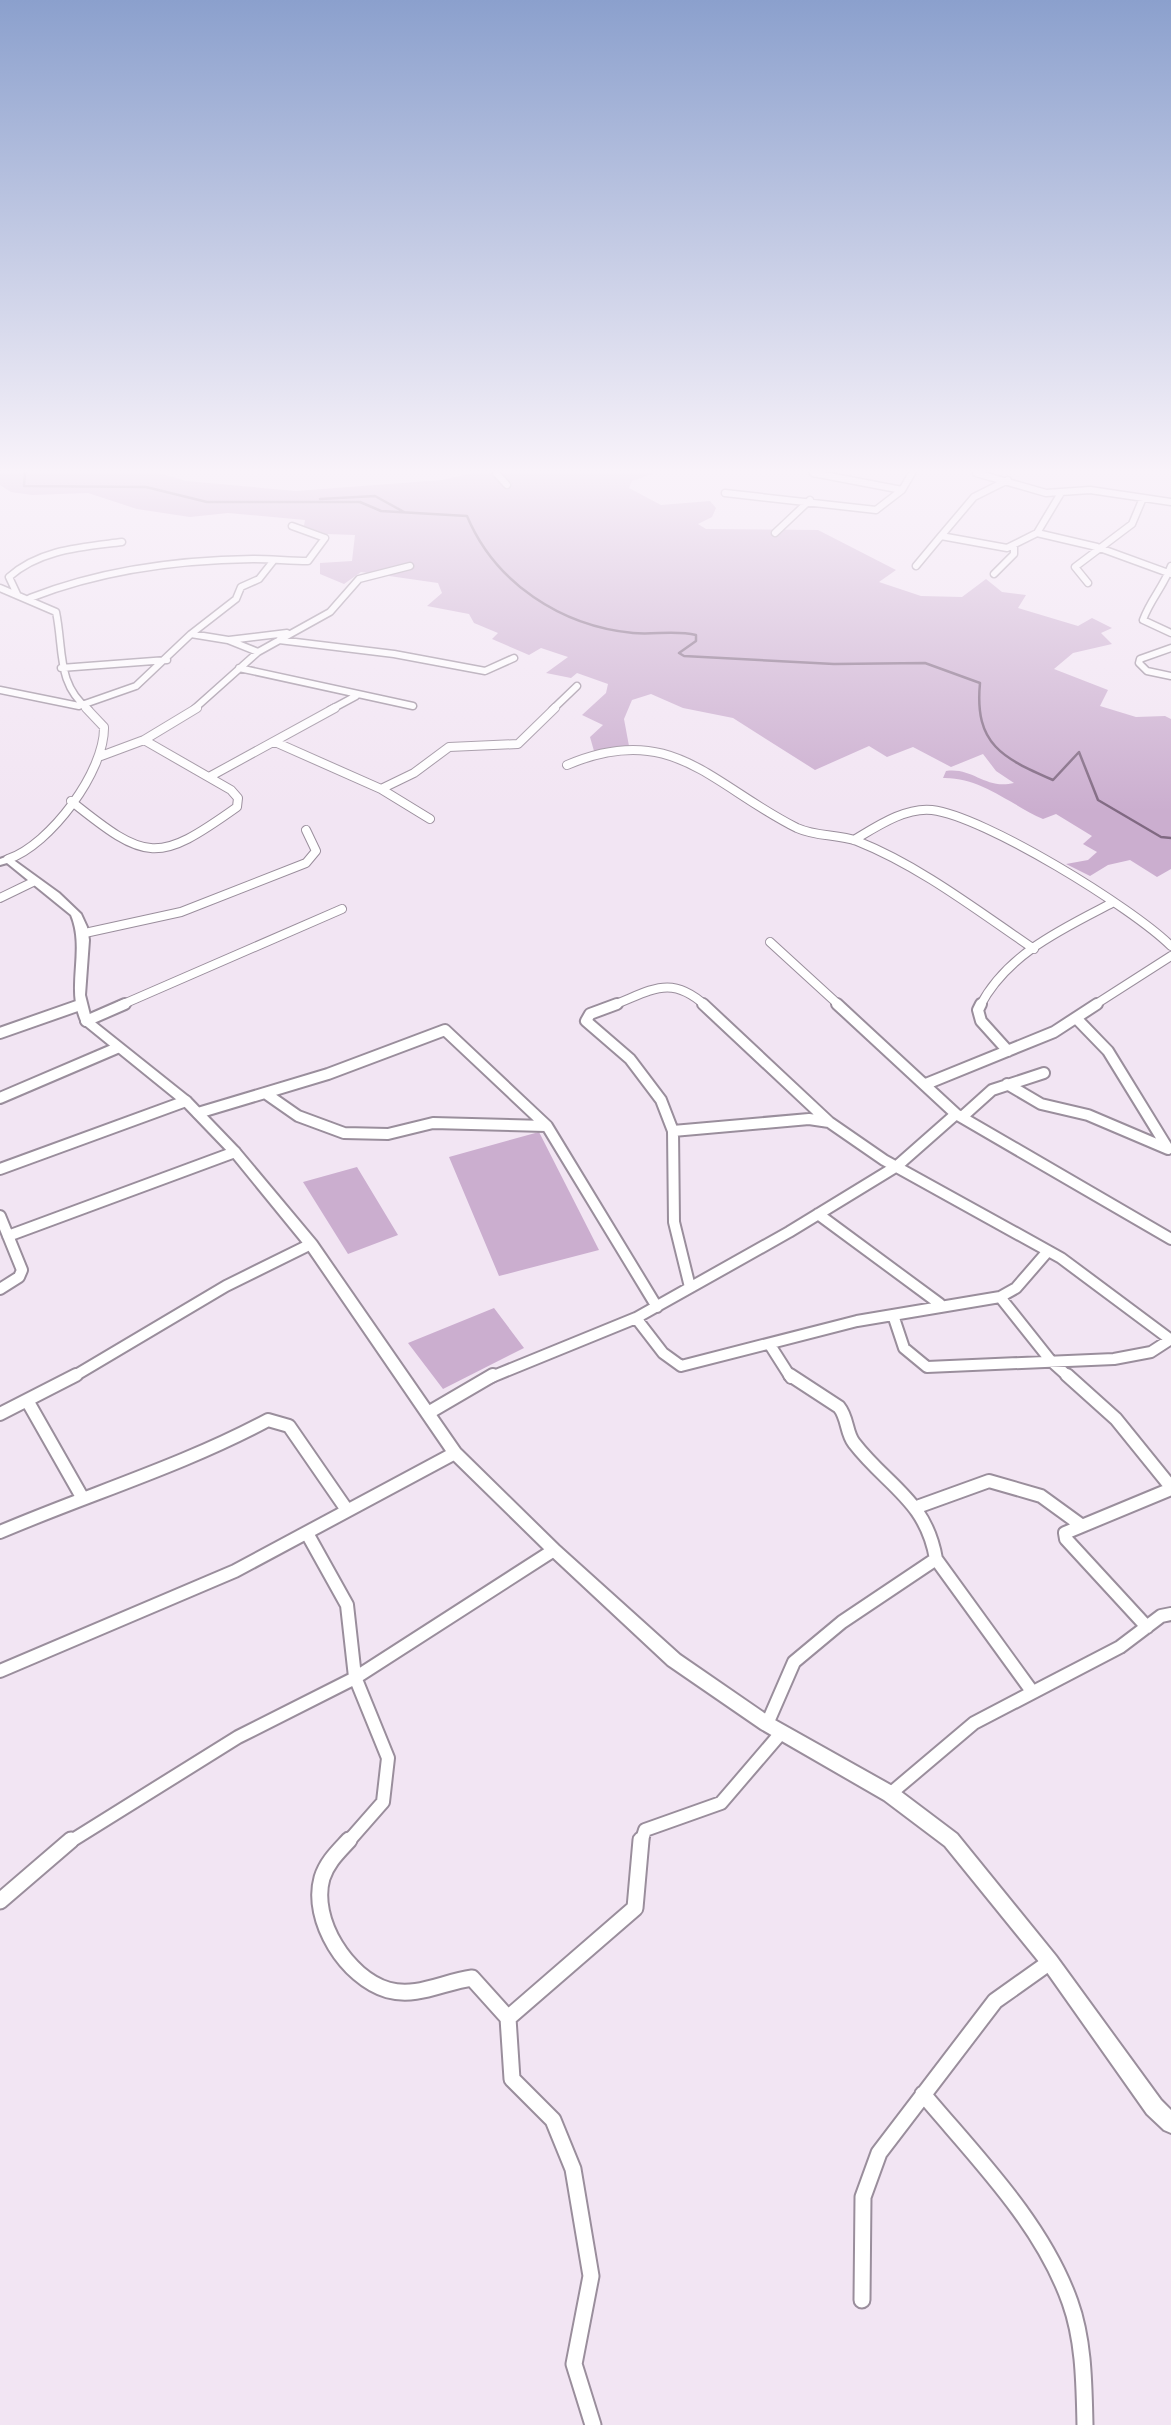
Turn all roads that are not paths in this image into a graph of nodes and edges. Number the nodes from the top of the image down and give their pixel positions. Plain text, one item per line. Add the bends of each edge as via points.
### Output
1 (13, 586) edge
2 (59, 586) edge
3 (243, 586) edge
4 (353, 586) edge
5 (1164, 586) edge
6 (0, 588) edge
7 (16, 594) junction
8 (30, 598) junction
9 (292, 632) junction
10 (1171, 633) edge
11 (190, 634) junction
12 (228, 640) junction
13 (278, 640) junction
14 (1171, 648) edge
15 (258, 652) junction
16 (514, 658) dead end
17 (167, 660) junction
18 (61, 668) junction
19 (239, 668) junction
20 (1171, 676) edge
21 (577, 686) dead end
22 (0, 690) edge
23 (356, 696) junction
24 (79, 706) junction
25 (413, 706) dead end
26 (144, 740) junction
27 (275, 742) junction
28 (101, 756) junction
29 (567, 765) dead end
30 (209, 777) junction
31 (381, 789) junction
32 (71, 801) junction
33 (430, 820) dead end
34 (306, 830) dead end
35 (854, 840) junction
36 (4, 860) edge
37 (33, 882) junction
38 (0, 898) edge
39 (1112, 903) junction
40 (342, 908) dead end
41 (85, 933) junction
42 (770, 942) dead end
43 (1171, 946) edge
44 (1034, 949) junction
45 (1171, 956) edge
46 (78, 1006) junction
47 (1076, 1018) junction
48 (86, 1021) junction
49 (0, 1032) edge
50 (117, 1048) junction
51 (1008, 1051) junction
52 (1044, 1073) dead end
53 (926, 1084) junction
54 (1008, 1084) junction
55 (265, 1093) junction
56 (0, 1098) edge
57 (192, 1107) junction
58 (959, 1115) junction
59 (829, 1122) junction
60 (547, 1126) junction
61 (673, 1131) junction
62 (1170, 1150) edge
63 (235, 1152) junction
64 (897, 1166) junction
65 (0, 1169) edge
66 (818, 1214) junction
67 (0, 1216) edge
68 (8, 1236) junction
69 (1171, 1239) edge
70 (310, 1244) junction
71 (1048, 1251) junction
72 (690, 1287) junction
73 (0, 1289) edge
74 (1000, 1297) junction
75 (940, 1304) junction
76 (657, 1306) junction
77 (894, 1315) junction
78 (636, 1318) junction
79 (1171, 1340) edge
80 (770, 1345) junction
81 (1051, 1361) junction
82 (28, 1402) junction
83 (428, 1412) junction
84 (0, 1414) edge
85 (454, 1453) junction
86 (1171, 1488) edge
87 (82, 1496) junction
88 (918, 1507) junction
89 (347, 1510) junction
90 (1081, 1526) junction
91 (0, 1532) edge
92 (308, 1535) junction
93 (554, 1550) junction
94 (936, 1559) junction
95 (1171, 1614) edge
96 (1147, 1626) junction
97 (0, 1671) edge
98 (356, 1678) junction
99 (1031, 1690) junction
100 (774, 1729) junction
101 (890, 1794) junction
102 (0, 1900) edge
103 (1050, 1962) junction
104 (508, 2018) junction
105 (924, 2094) junction
106 (1171, 2124) edge
107 (862, 2300) dead end
108 (593, 2425) edge
109 (1085, 2425) edge

1 - 7 street
2 - 8 street
3 - 11 street
4 - 9 street via 330,612
5 - 10 street via 1142,620
6 - 7 street
7 - 8 street
8 - 18 street via 56,612
9 - 12 street
9 - 13 street
11 - 12 street
11 - 17 street
12 - 15 street
13 - 15 street
13 - 16 street via 485,671
14 - 20 street via 1139,663
15 - 19 street
17 - 18 street
17 - 24 street via 136,686
18 - 24 street
19 - 23 street
19 - 26 street via 196,708
21 - 31 street via 518,744 448,748
22 - 24 street
23 - 25 street
23 - 27 street
24 - 28 street via 104,727
26 - 28 street
26 - 30 street
27 - 30 street
27 - 31 street
28 - 32 street
29 - 35 street via 596,752 664,750 796,827
30 - 32 street via 236,794 237,807 160,852 134,849
31 - 33 street
32 - 36 street via 45,837
34 - 41 street via 316,851 306,863 181,912
35 - 39 street via 921,810 952,814 1022,847
35 - 44 street via 939,885
36 - 37 street
37 - 38 street
37 - 41 street via 74,910
39 - 43 street
39 - 44 street
40 - 48 street
41 - 46 street
42 - 53 street
44 - 51 street via 996,978 978,1010
45 - 47 street
46 - 48 street
46 - 49 street
47 - 51 street
47 - 62 street via 1108,1051
48 - 50 street
50 - 56 street
50 - 57 street
51 - 53 street
52 - 54 street
53 - 58 street
54 - 58 street
54 - 62 street via 1040,1104 1088,1115
55 - 57 street
55 - 60 street via 298,1116 344,1133 388,1134 433,1123
55 - 60 street via 445,1030
57 - 63 street
57 - 65 street
58 - 64 street
58 - 69 street
59 - 61 street via 809,1118
59 - 61 street via 674,984 602,1008 586,1021 640,1072 662,1100
59 - 64 street
60 - 76 street
61 - 72 street via 674,1222
63 - 68 street
63 - 70 street
64 - 66 street
64 - 71 street
66 - 72 street
66 - 75 street
67 - 68 street
68 - 73 street via 22,1270
70 - 82 street
70 - 83 street
71 - 74 street
71 - 79 street
72 - 76 street
74 - 75 street
74 - 81 street
75 - 77 street
76 - 78 street
77 - 80 street
77 - 81 street via 904,1348 926,1367
78 - 80 street via 681,1366
78 - 83 street via 493,1375
79 - 81 street via 1134,1357
80 - 88 street via 793,1380 839,1407 851,1440
81 - 86 street via 1116,1420
82 - 84 street
82 - 87 street
83 - 85 street
85 - 89 street
85 - 93 street
86 - 90 street
87 - 89 street via 278,1420 289,1426
87 - 91 street
88 - 90 street via 988,1481 1041,1496
88 - 94 street
89 - 92 street
90 - 96 street via 1066,1539
92 - 97 street
92 - 98 street via 344,1594
93 - 98 street
93 - 100 street via 674,1660
94 - 99 street
94 - 100 street via 794,1662
95 - 96 street
96 - 99 street via 1120,1647
98 - 102 street via 238,1737 80,1833
98 - 104 street via 383,1732 387,1792 320,1881 334,1944 356,1971 404,1994 472,1978
99 - 101 street via 974,1723
100 - 101 street
100 - 104 street via 721,1803 645,1830 639,1841 644,1886 635,1908
101 - 103 street via 950,1840
103 - 105 street via 995,2001
103 - 106 street
104 - 108 street via 512,2079 554,2120 573,2169 591,2276 574,2364
105 - 107 street via 879,2153 864,2198
105 - 109 street via 1016,2211 1070,2301

